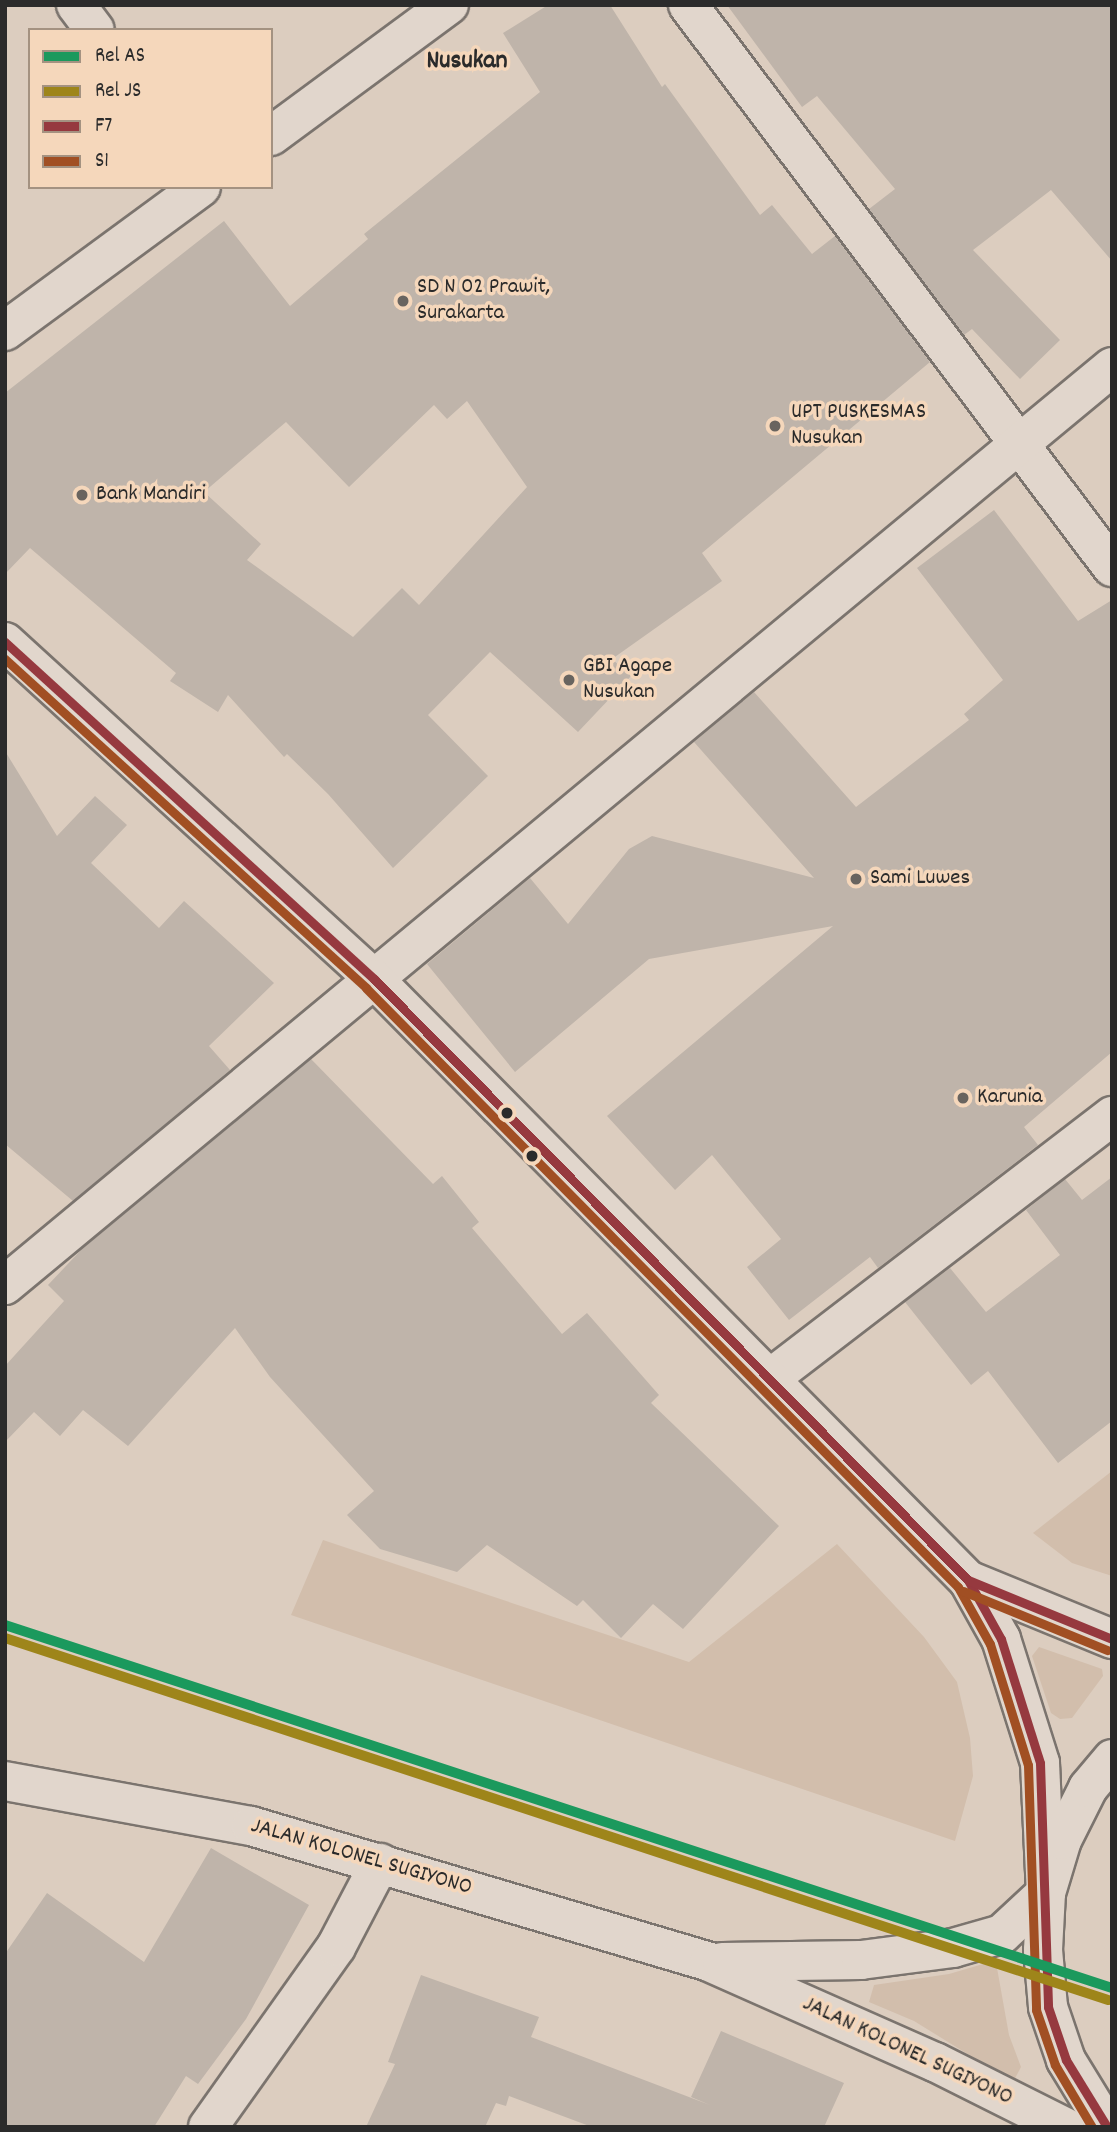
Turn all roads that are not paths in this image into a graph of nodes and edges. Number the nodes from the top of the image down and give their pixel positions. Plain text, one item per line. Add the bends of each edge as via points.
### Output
1 (76, 5) edge
2 (449, 5) edge
3 (688, 5) edge
4 (93, 28) edge
5 (273, 135) edge
6 (198, 189) edge
7 (5, 331) edge
8 (1112, 367) edge
9 (1019, 444) junction
10 (1112, 567) edge
11 (5, 642) edge
12 (374, 979) junction
13 (1112, 1116) edge
14 (5, 1285) edge
15 (772, 1377) junction
16 (968, 1580) junction
17 (1112, 1639) edge
18 (1112, 1759) edge
19 (5, 1781) edge
20 (380, 1863) junction
21 (1046, 1894) junction
22 (709, 1962) junction
23 (208, 2127) edge
24 (1065, 2127) edge
25 (1107, 2127) edge

1 - 4 main road
2 - 5 main road
3 - 9 main road
6 - 7 main road
8 - 9 main road
9 - 10 main road
9 - 12 main road
11 - 12 main road
12 - 14 main road
12 - 15 main road
13 - 15 main road
15 - 16 main road
16 - 17 main road
16 - 21 main road via 1001,1639 1040,1763
18 - 21 main road via 1088,1788 1062,1840
19 - 20 main road, JALAN KOLONEL SUGIYONO via 251,1826
20 - 22 main road, JALAN KOLONEL SUGIYONO
20 - 23 main road via 336,1947
21 - 22 main road, JALAN KOLONEL SUGIYONO via 1002,1934 953,1948 861,1961
21 - 25 main road via 1043,1950 1048,2007 1066,2060
22 - 24 main road, JALAN KOLONEL SUGIYONO via 935,2062

